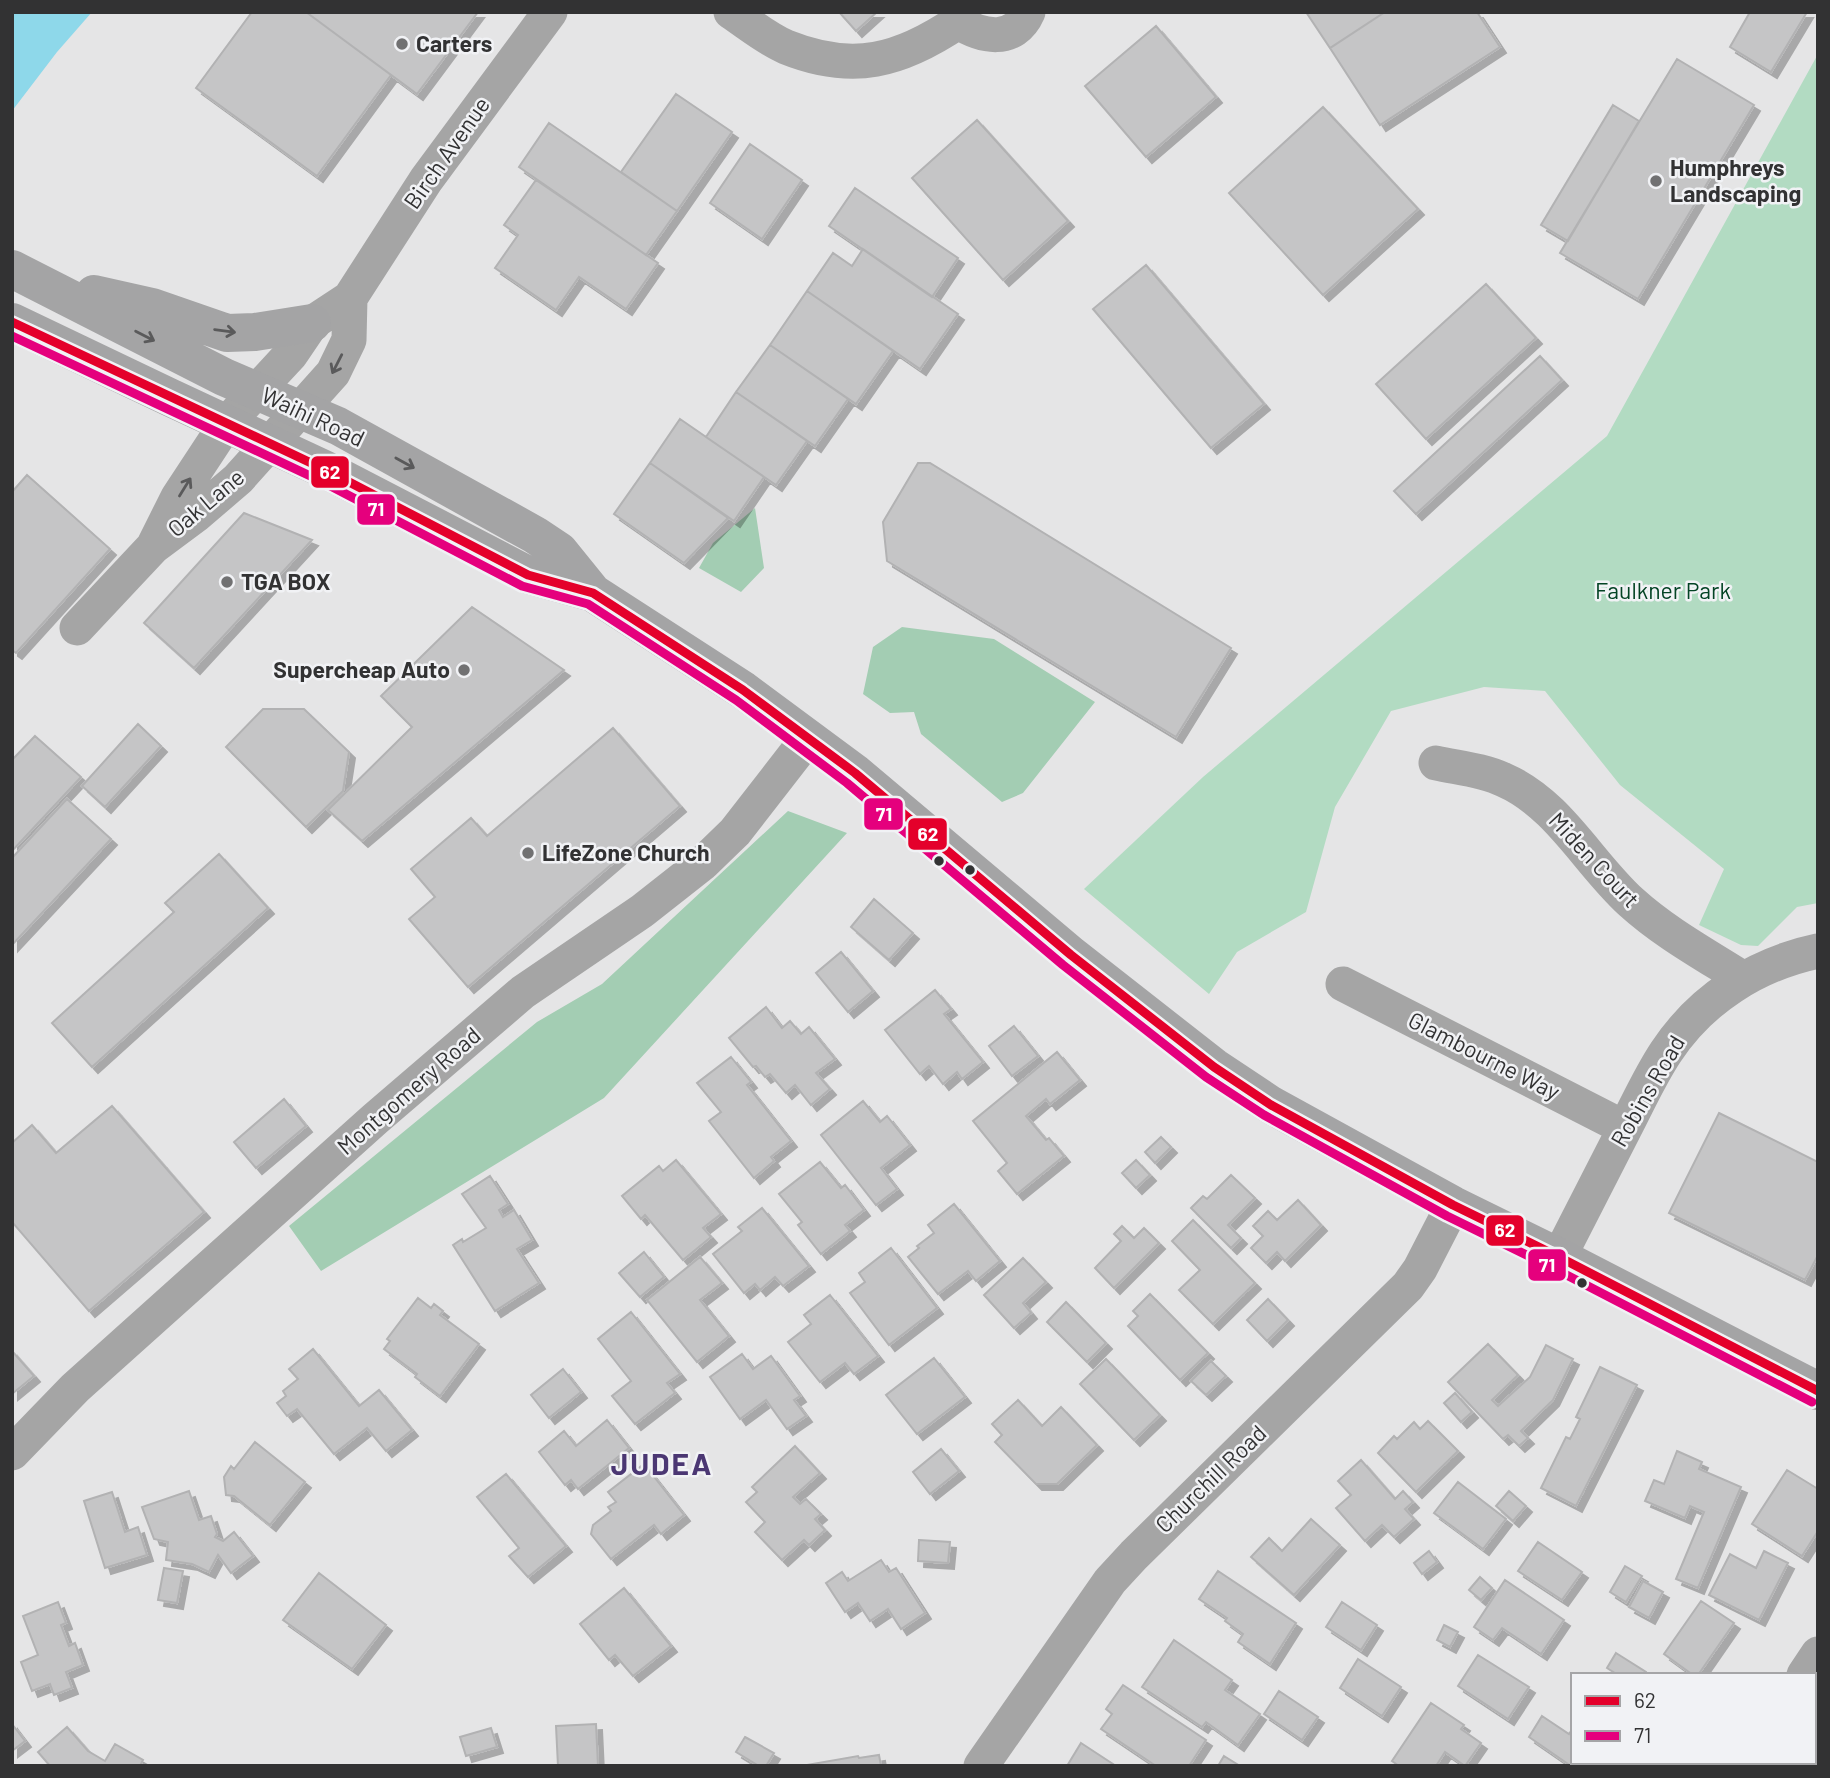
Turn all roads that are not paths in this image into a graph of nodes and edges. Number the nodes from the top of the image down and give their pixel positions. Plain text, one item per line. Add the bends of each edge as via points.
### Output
1 (550, 12) edge
2 (731, 12) edge
3 (1028, 12) edge
4 (956, 17) edge
5 (27, 275) edge
6 (350, 298) junction
7 (12, 322) edge
8 (312, 323) junction
9 (242, 407) junction
10 (285, 427) junction
11 (153, 547) junction
12 (77, 628) dead end
13 (808, 738) junction
14 (1436, 763) dead end
15 (1818, 951) edge
16 (1742, 978) junction
17 (1343, 984) dead end
18 (1625, 1128) junction
19 (1453, 1205) junction
20 (1559, 1257) junction
21 (1818, 1391) edge
22 (12, 1453) edge
23 (1818, 1654) edge
24 (1805, 1673) edge
25 (981, 1766) edge

1 - 6 street, Birch Avenue via 426,180
2 - 4 street via 784,46 847,61 874,61 905,52
3 - 4 street via 1016,28 990,36
5 -> 8 main road via 152,307 213,330 255,332
5 -> 9 main road, Waihi Road via 224,377
6 - 8 street, Birch Avenue
6 -> 10 street via 349,340 332,373
7 - 9 main road, Waihi Road
8 - 9 street, Birch Avenue via 291,354
9 - 10 main road, Waihi Road
11 -> 9 street, Oak Lane via 178,497
10 - 11 street, Oak Lane via 238,479
10 - 13 main road, Waihi Road via 341,428 535,535 559,551 593,593
11 - 12 street, Oak Lane
13 - 19 main road, Waihi Road via 1214,1067 1271,1105
13 - 22 street, Montgomery Road via 735,832 703,863 523,992 75,1388
14 - 16 street, Miden Court via 1487,773 1523,791 1544,806 1642,912
15 - 16 street, Robins Road
16 - 18 street, Robins Road via 1681,1031
17 - 18 street, Glambourne Way
18 - 20 street, Robins Road
19 - 20 main road, Waihi Road
19 - 25 street, Churchill Road via 1408,1286 1110,1581
20 - 21 main road, Waihi Road
23 - 24 street

